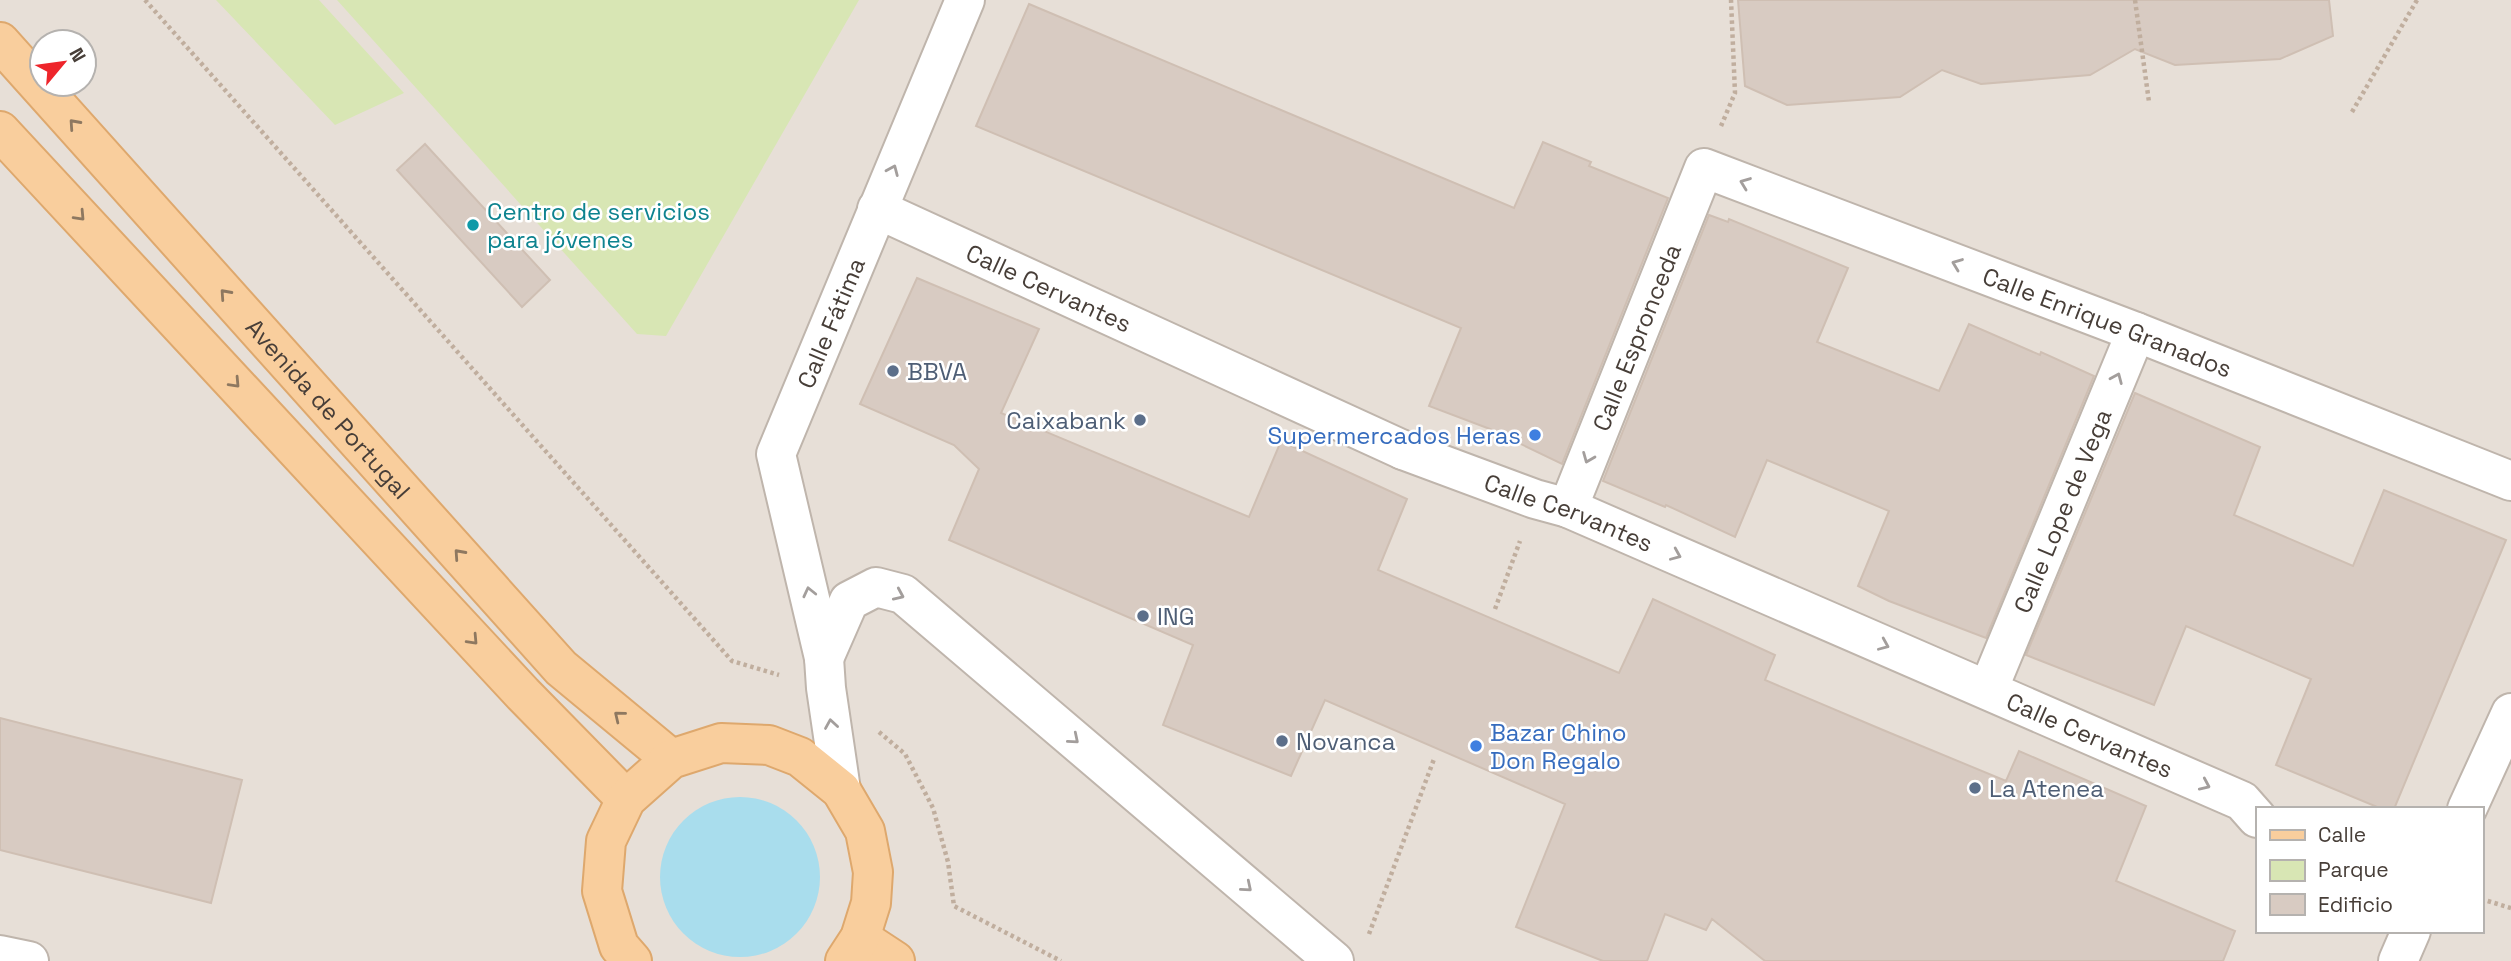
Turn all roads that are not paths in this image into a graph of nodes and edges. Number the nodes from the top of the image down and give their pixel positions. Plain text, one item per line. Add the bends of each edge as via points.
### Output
1 (965, 0) edge
2 (0, 42) edge
3 (0, 131) edge
4 (1704, 167) joint
5 (877, 209) junction
6 (2136, 332) junction
7 (2511, 481) edge
8 (1551, 504) junction
9 (825, 673) junction
10 (1988, 690) junction
11 (2511, 713) edge
12 (671, 759) junction
13 (841, 790) junction
14 (626, 799) junction
15 (2468, 807) edge
16 (2256, 817) edge
17 (853, 950) edge
18 (0, 955) edge
19 (29, 961) edge
20 (632, 961) edge
21 (895, 961) edge
22 (1335, 961) edge

5 -> 1 street, Calle Fátima
12 -> 2 main road, Avenida de Portugal via 561,668
3 -> 14 main road, Avenida de Portugal
6 -> 4 street, Calle Enrique Granados
4 -> 8 street, Calle Espronceda
5 - 8 street, Calle Cervantes via 1403,450
9 -> 5 street, Calle Fátima via 776,453
6 - 7 street, Calle Enrique Granados
10 -> 6 street, Calle Lope de Vega
8 -> 10 street, Calle Cervantes
13 -> 9 street, Calle Fátima
9 -> 22 street via 849,601 876,587 903,594
10 -> 16 street, Calle Cervantes via 2242,801
11 - 15 street
12 - 13 main road via 721,743 768,746 800,757
12 - 14 main road
13 - 17 main road via 865,831 873,872 871,903
14 - 20 main road via 606,841 602,891 619,946
17 - 21 main road
18 - 19 street

